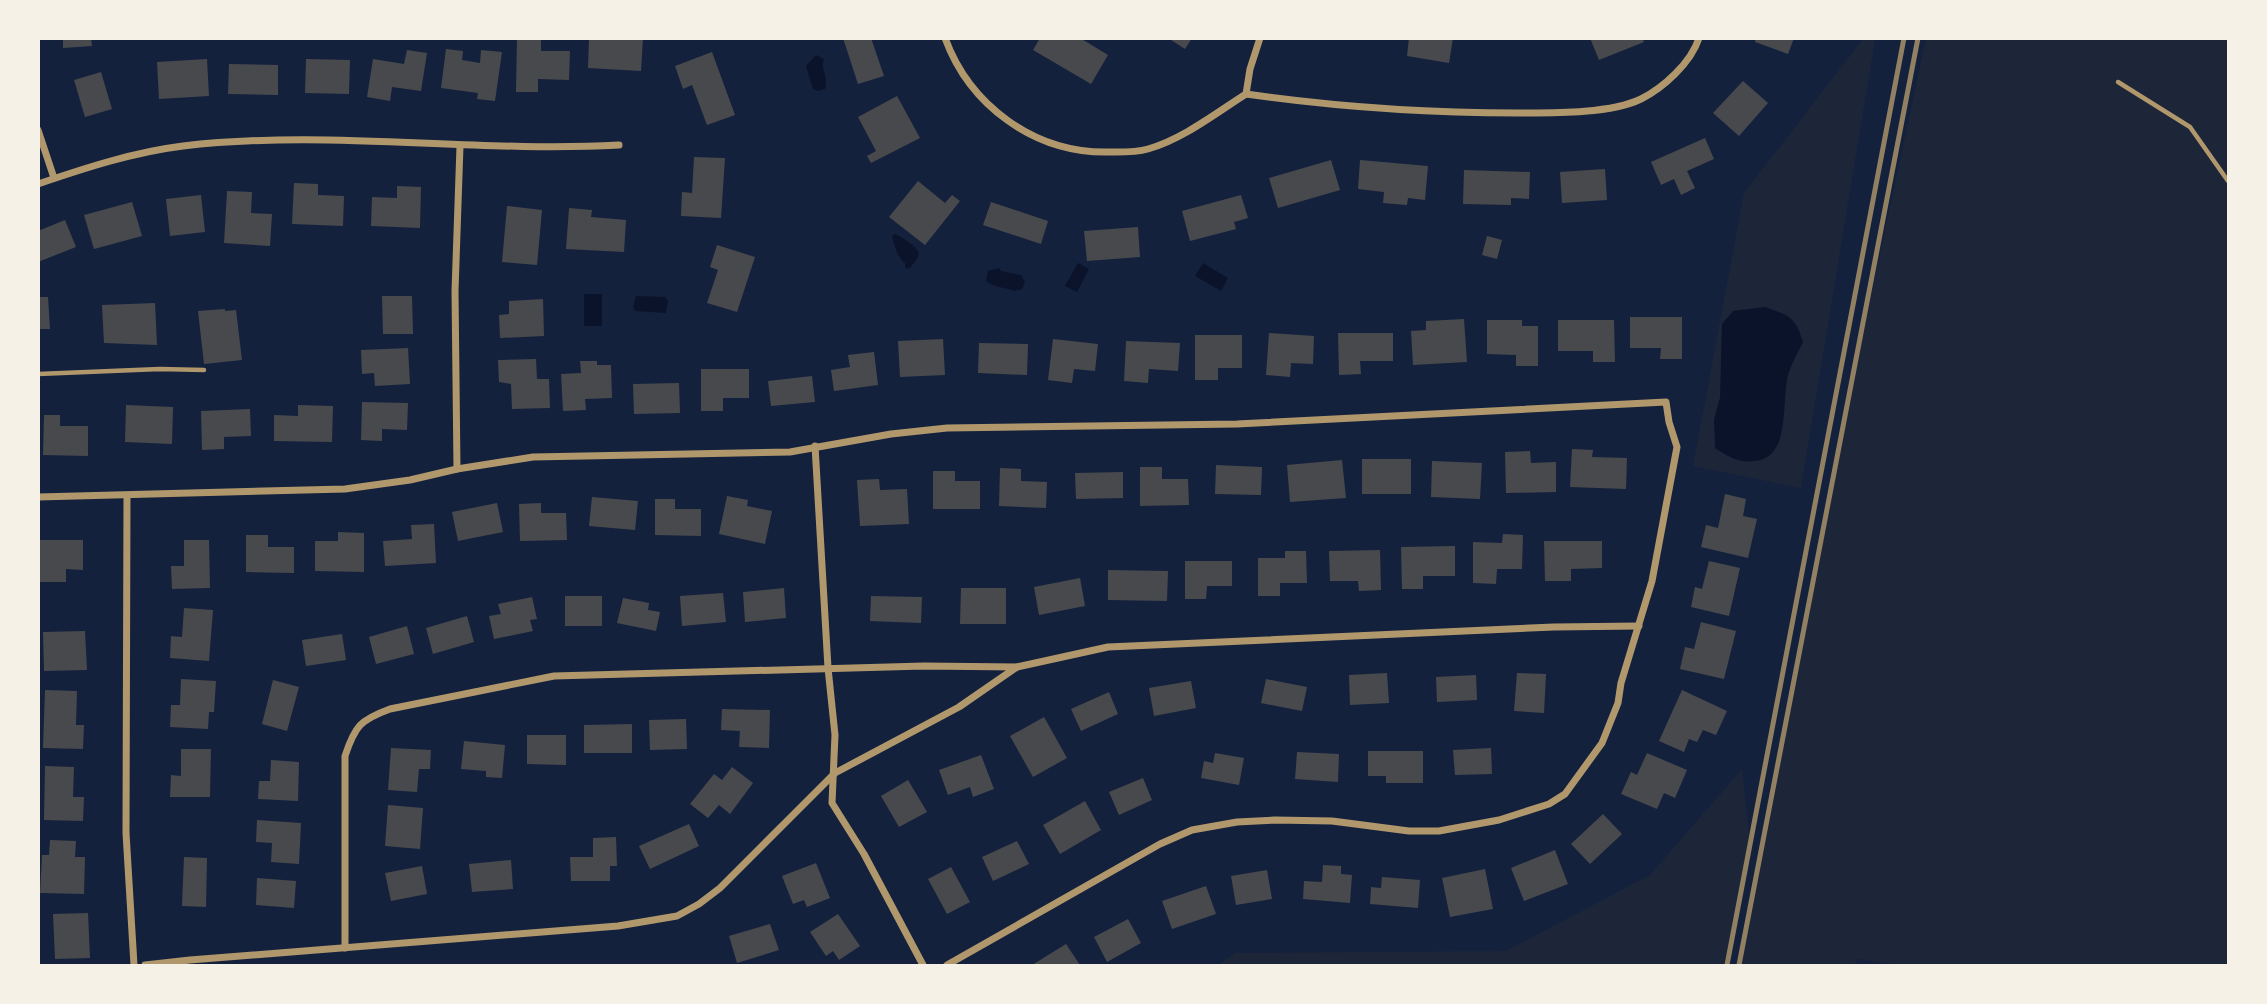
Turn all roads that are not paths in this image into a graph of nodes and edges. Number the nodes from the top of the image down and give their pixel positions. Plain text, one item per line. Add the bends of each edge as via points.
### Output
1 (945, 38) edge
2 (1260, 38) edge
3 (1699, 38) edge
4 (2118, 82) dead end
5 (1246, 94) junction
6 (38, 130) edge
7 (619, 145) dead end
8 (460, 146) junction
9 (54, 178) junction
10 (2228, 181) edge
11 (38, 184) edge
12 (204, 370) dead end
13 (38, 374) edge
14 (816, 446) junction
15 (457, 469) junction
16 (127, 496) junction
17 (38, 497) edge
18 (1639, 626) junction
19 (1017, 667) junction
20 (828, 668) junction
21 (835, 774) junction
22 (345, 948) junction
23 (134, 965) edge
24 (145, 965) edge
25 (923, 965) edge
26 (947, 965) edge

1 - 5 street via 968,81 1009,121 1041,141 1089,152 1148,149 1182,134
2 - 5 street
3 - 5 street via 1659,88 1620,106 1560,113 1437,113
4 - 10 lane via 2190,127
6 - 9 street
7 - 8 street
8 - 9 street via 302,141 179,146
8 - 15 street via 455,304
9 - 11 street
12 - 13 lane
14 - 15 street via 790,452 533,457
14 - 18 street via 947,428 1237,424 1667,402 1676,447 1652,581
14 - 20 street
15 - 16 street via 345,489
16 - 17 street
16 - 23 street via 126,834
18 - 19 street via 1108,647
18 - 26 street via 1602,743 1565,794 1549,804 1499,820 1438,831 1275,820 1192,830
19 - 20 street
19 - 21 street via 959,708
20 - 21 street
20 - 22 street via 554,676 390,709 367,718 353,731 345,756
21 - 22 street via 720,888 677,916 618,926
21 - 25 street via 832,803
22 - 24 street

